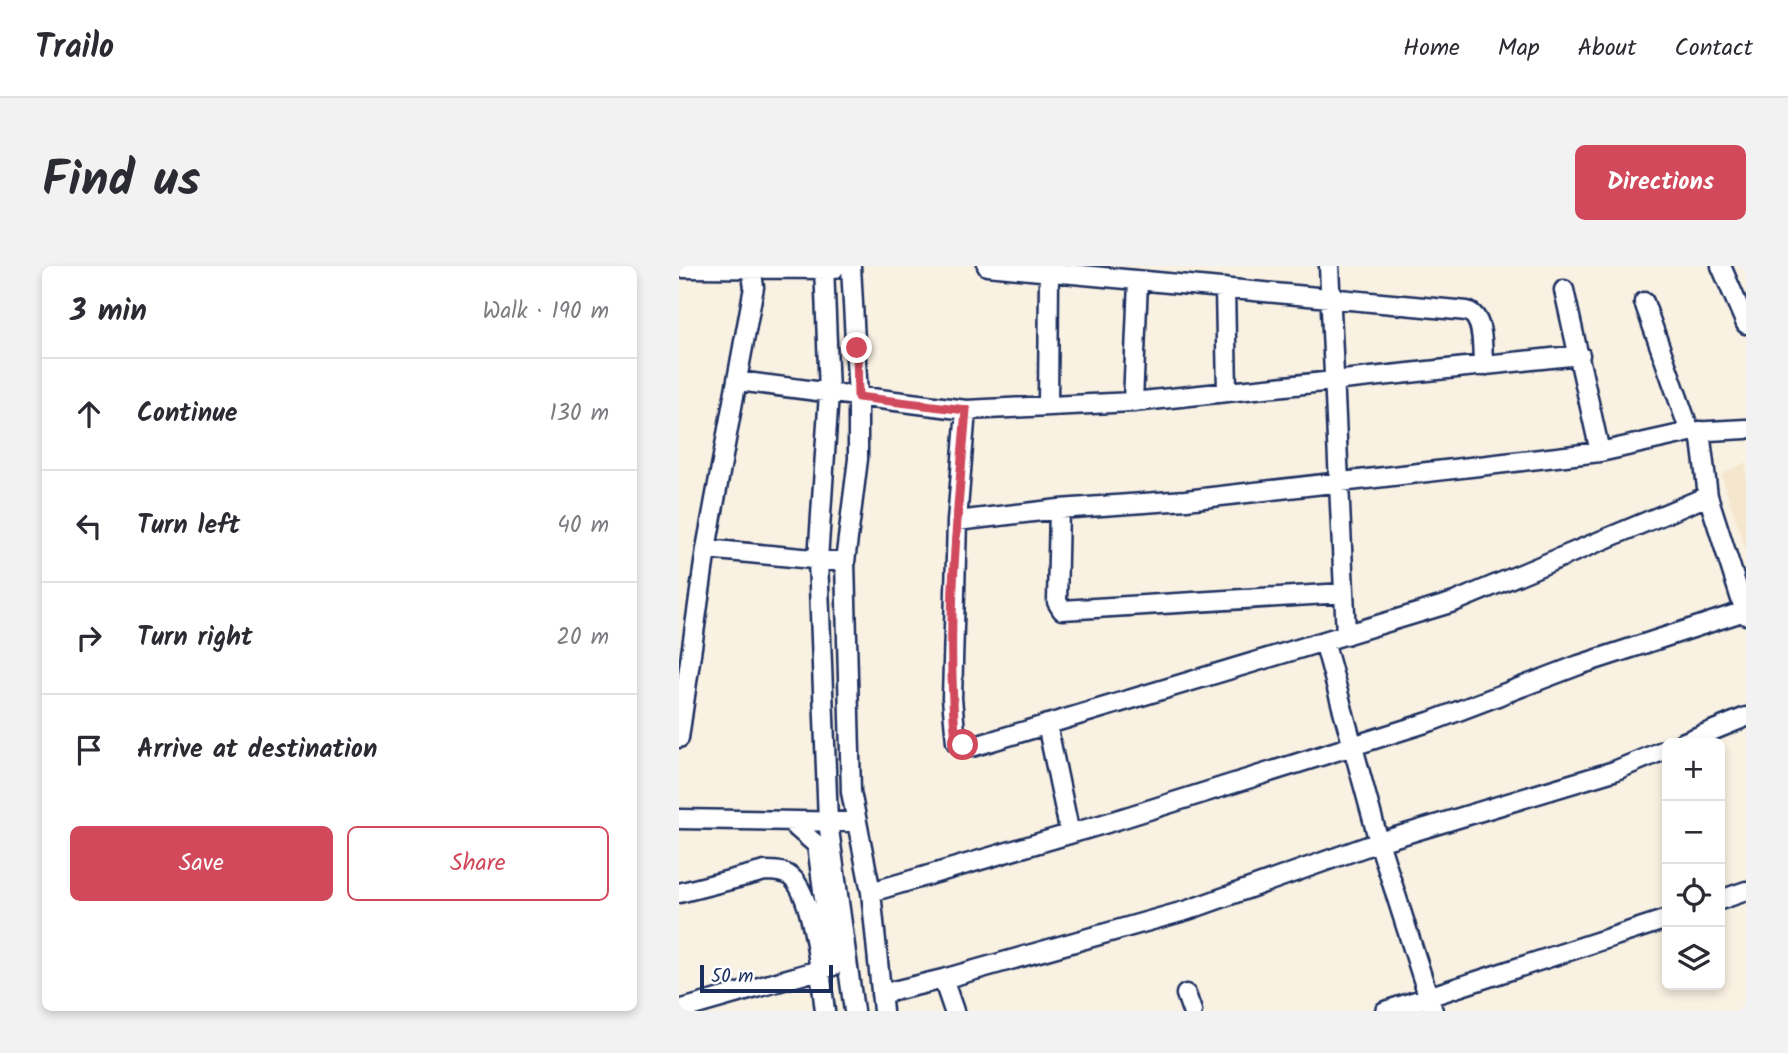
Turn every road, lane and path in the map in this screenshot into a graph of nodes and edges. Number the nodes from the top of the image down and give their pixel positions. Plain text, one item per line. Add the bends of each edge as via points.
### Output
1 (988, 266) edge
2 (1329, 266) edge
3 (1721, 266) edge
4 (851, 267) edge
5 (679, 268) edge
6 (751, 268) junction
7 (825, 268) edge
8 (1048, 274) junction
9 (1138, 281) junction
10 (1224, 288) junction
11 (1564, 290) dead end
12 (1329, 297) junction
13 (1644, 302) dead end
14 (1746, 324) edge
15 (1580, 355) junction
16 (1483, 366) junction
17 (738, 382) junction
18 (1335, 382) junction
19 (1227, 392) junction
20 (829, 393) junction
21 (858, 397) junction
22 (1133, 402) junction
23 (1048, 407) junction
24 (966, 410) junction
25 (1746, 429) edge
26 (1695, 431) junction
27 (1600, 452) junction
28 (1341, 482) junction
29 (1708, 496) junction
30 (1059, 509) junction
31 (957, 521) junction
32 (706, 549) junction
33 (818, 560) junction
34 (845, 562) junction
35 (1344, 593) junction
36 (1745, 613) edge
37 (1346, 635) junction
38 (1324, 641) junction
39 (1746, 717) edge
40 (1047, 724) junction
41 (679, 738) edge
42 (1694, 738) edge
43 (1354, 744) junction
44 (1662, 751) edge
45 (679, 819) edge
46 (789, 821) junction
47 (828, 822) junction
48 (856, 822) junction
49 (1070, 834) junction
50 (1379, 842) junction
51 (1746, 891) edge
52 (871, 892) junction
53 (679, 893) edge
54 (1725, 898) edge
55 (1662, 921) edge
56 (819, 972) junction
57 (943, 979) junction
58 (882, 1002) edge
59 (1430, 1004) edge
60 (679, 1010) edge
61 (825, 1011) edge
62 (854, 1011) edge
63 (954, 1011) edge
64 (1385, 1011) edge

1 - 8 street
2 - 12 street
3 - 14 street
4 - 7 street
4 - 21 street
5 - 6 street
6 - 7 street
6 - 17 street via 754,287
7 - 20 street
8 - 9 street
8 - 23 street
9 - 10 street
9 - 22 street
10 - 12 street
10 - 19 street
11 - 15 street
12 - 16 street via 1474,314 1479,321
12 - 18 street
13 - 26 street
15 - 16 street
15 - 27 street
16 - 18 street
17 - 20 street
17 - 32 street
18 - 19 street
18 - 28 street
19 - 22 street
20 - 21 street
20 - 33 street
21 - 24 street
21 - 34 street via 858,459
22 - 23 street
23 - 24 street
24 - 31 street
25 - 26 street
26 - 27 street
26 - 29 street
27 - 28 street
28 - 30 street
28 - 35 street
29 - 36 street
29 - 37 street via 1454,602
30 - 31 street
30 - 35 street via 1057,602 1062,610
31 - 40 street via 952,698 956,742 972,747
32 - 33 street
32 - 41 street
33 - 34 street
33 - 47 street
34 - 48 street via 851,792
35 - 37 street
36 - 43 street
37 - 38 street
38 - 40 street
38 - 43 street
39 - 42 street
40 - 49 street
43 - 49 street
43 - 50 street
44 - 50 street via 1614,771
45 - 46 street
46 - 47 street
46 - 56 street via 817,845 833,966
47 - 48 street
47 - 62 street
48 - 52 street
49 - 52 street
50 - 57 street via 1188,910
50 - 59 street
51 - 54 street
52 - 58 street
53 - 56 street via 765,870 787,875 805,899
55 - 59 street
56 - 60 street
56 - 61 street
57 - 58 street
57 - 63 street
59 - 64 street

